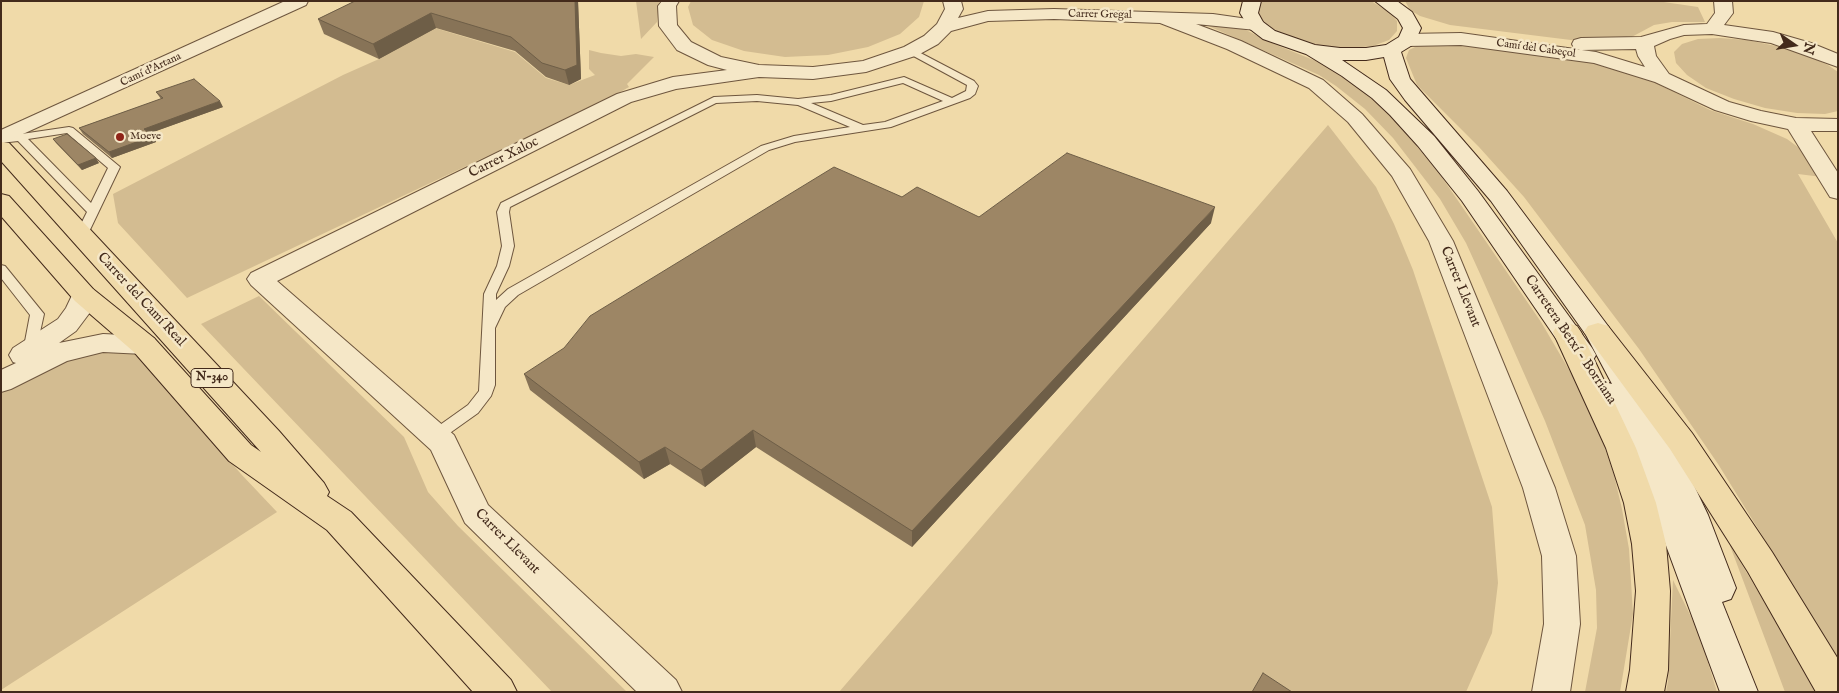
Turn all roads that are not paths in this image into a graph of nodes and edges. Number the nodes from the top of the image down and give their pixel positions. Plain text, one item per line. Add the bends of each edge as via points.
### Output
1 (300, 1) edge
2 (671, 1) edge
3 (952, 1) edge
4 (1047, 1) edge
5 (1723, 1) edge
6 (1242, 3) edge
7 (1396, 7) edge
8 (1159, 16) junction
9 (1256, 24) junction
10 (945, 27) junction
11 (1712, 29) junction
12 (1644, 44) junction
13 (1399, 45) junction
14 (1313, 50) junction
15 (911, 51) junction
16 (1838, 61) edge
17 (759, 71) junction
18 (1662, 78) junction
19 (952, 101) junction
20 (800, 102) junction
21 (1796, 124) junction
22 (1838, 125) edge
23 (862, 130) junction
24 (6, 141) edge
25 (1838, 192) edge
26 (1, 202) edge
27 (87, 224) junction
28 (1, 269) edge
29 (260, 279) joint
30 (84, 295) junction
31 (488, 328) junction
32 (1567, 332) junction
33 (1598, 332) junction
34 (144, 346) junction
35 (30, 352) junction
36 (1, 366) edge
37 (1, 382) edge
38 (435, 436) junction
39 (339, 521) junction
40 (498, 692) edge
41 (663, 692) edge
42 (1550, 692) edge
43 (1645, 692) edge
44 (1740, 692) edge
45 (1837, 692) edge

1 - 24 street, Camí d'Artana
2 - 17 street via 667,6 668,26 684,46 715,61
3 - 10 street via 954,9
4 - 6 street, Carrer Gregal
5 - 11 street via 1724,13
6 - 9 street
7 - 12 street, Camí del Cabeçol via 1446,27 1480,33 1591,45
7 - 13 street, Carretera Betxí - Borriana via 1412,28
8 - 9 street, Carrer Gregal
8 - 10 street, Carrer Gregal via 988,16
8 - 42 street, Carrer Llevant via 1234,45 1316,84 1355,118 1402,174 1441,241 1539,488 1560,556 1562,624
9 - 14 street via 1289,44
10 - 15 street via 931,40
11 - 12 street via 1684,30
11 - 16 street via 1773,38
12 - 18 street via 1647,56
13 - 14 street, Camí del Cabeçol via 1366,54
13 - 18 street, Camí del Cabeçol via 1461,39 1586,56
13 - 33 street, Carretera Betxí - Borriana via 1400,79 1499,196
14 - 32 street, Carretera Betxí - Borriana via 1379,94 1426,141 1470,196
15 - 17 street via 866,66 830,71
15 - 19 lane via 971,83 969,94
17 - 29 street, Carrer Xaloc via 673,83 624,98
18 - 21 street, Camí del Cabeçol via 1722,106
19 - 20 lane via 904,80 831,98
19 - 23 lane via 887,126
20 - 23 lane
20 - 31 lane via 757,98 708,101 505,205 503,212 508,246 490,294
21 - 22 street, Camí del Cabeçol
21 - 25 street
23 - 31 lane via 794,139 765,148 513,292 495,310
24 - 27 highway, Carrer del Camí Real / N-340
24 - 27 lane via 69,130 114,167
26 - 30 highway
27 - 39 highway, Carrer del Camí Real / N-340
28 - 35 lane via 37,314
29 - 38 street, Carrer Llevant
30 - 34 highway
30 - 35 street via 68,325
31 - 38 lane via 486,392 473,409
32 - 43 highway via 1621,448 1643,520 1653,591
32 - 44 street, Carretera Betxí - Borriana via 1645,460 1673,521
33 - 44 street, Carretera Betxí - Borriana via 1657,439 1692,515 1732,635
33 - 45 highway via 1681,441 1760,562
34 - 37 street via 103,343 59,352
34 - 39 highway via 240,453
35 - 36 street
38 - 41 street, Carrer Llevant via 443,443 476,514
39 - 40 highway, N-340

